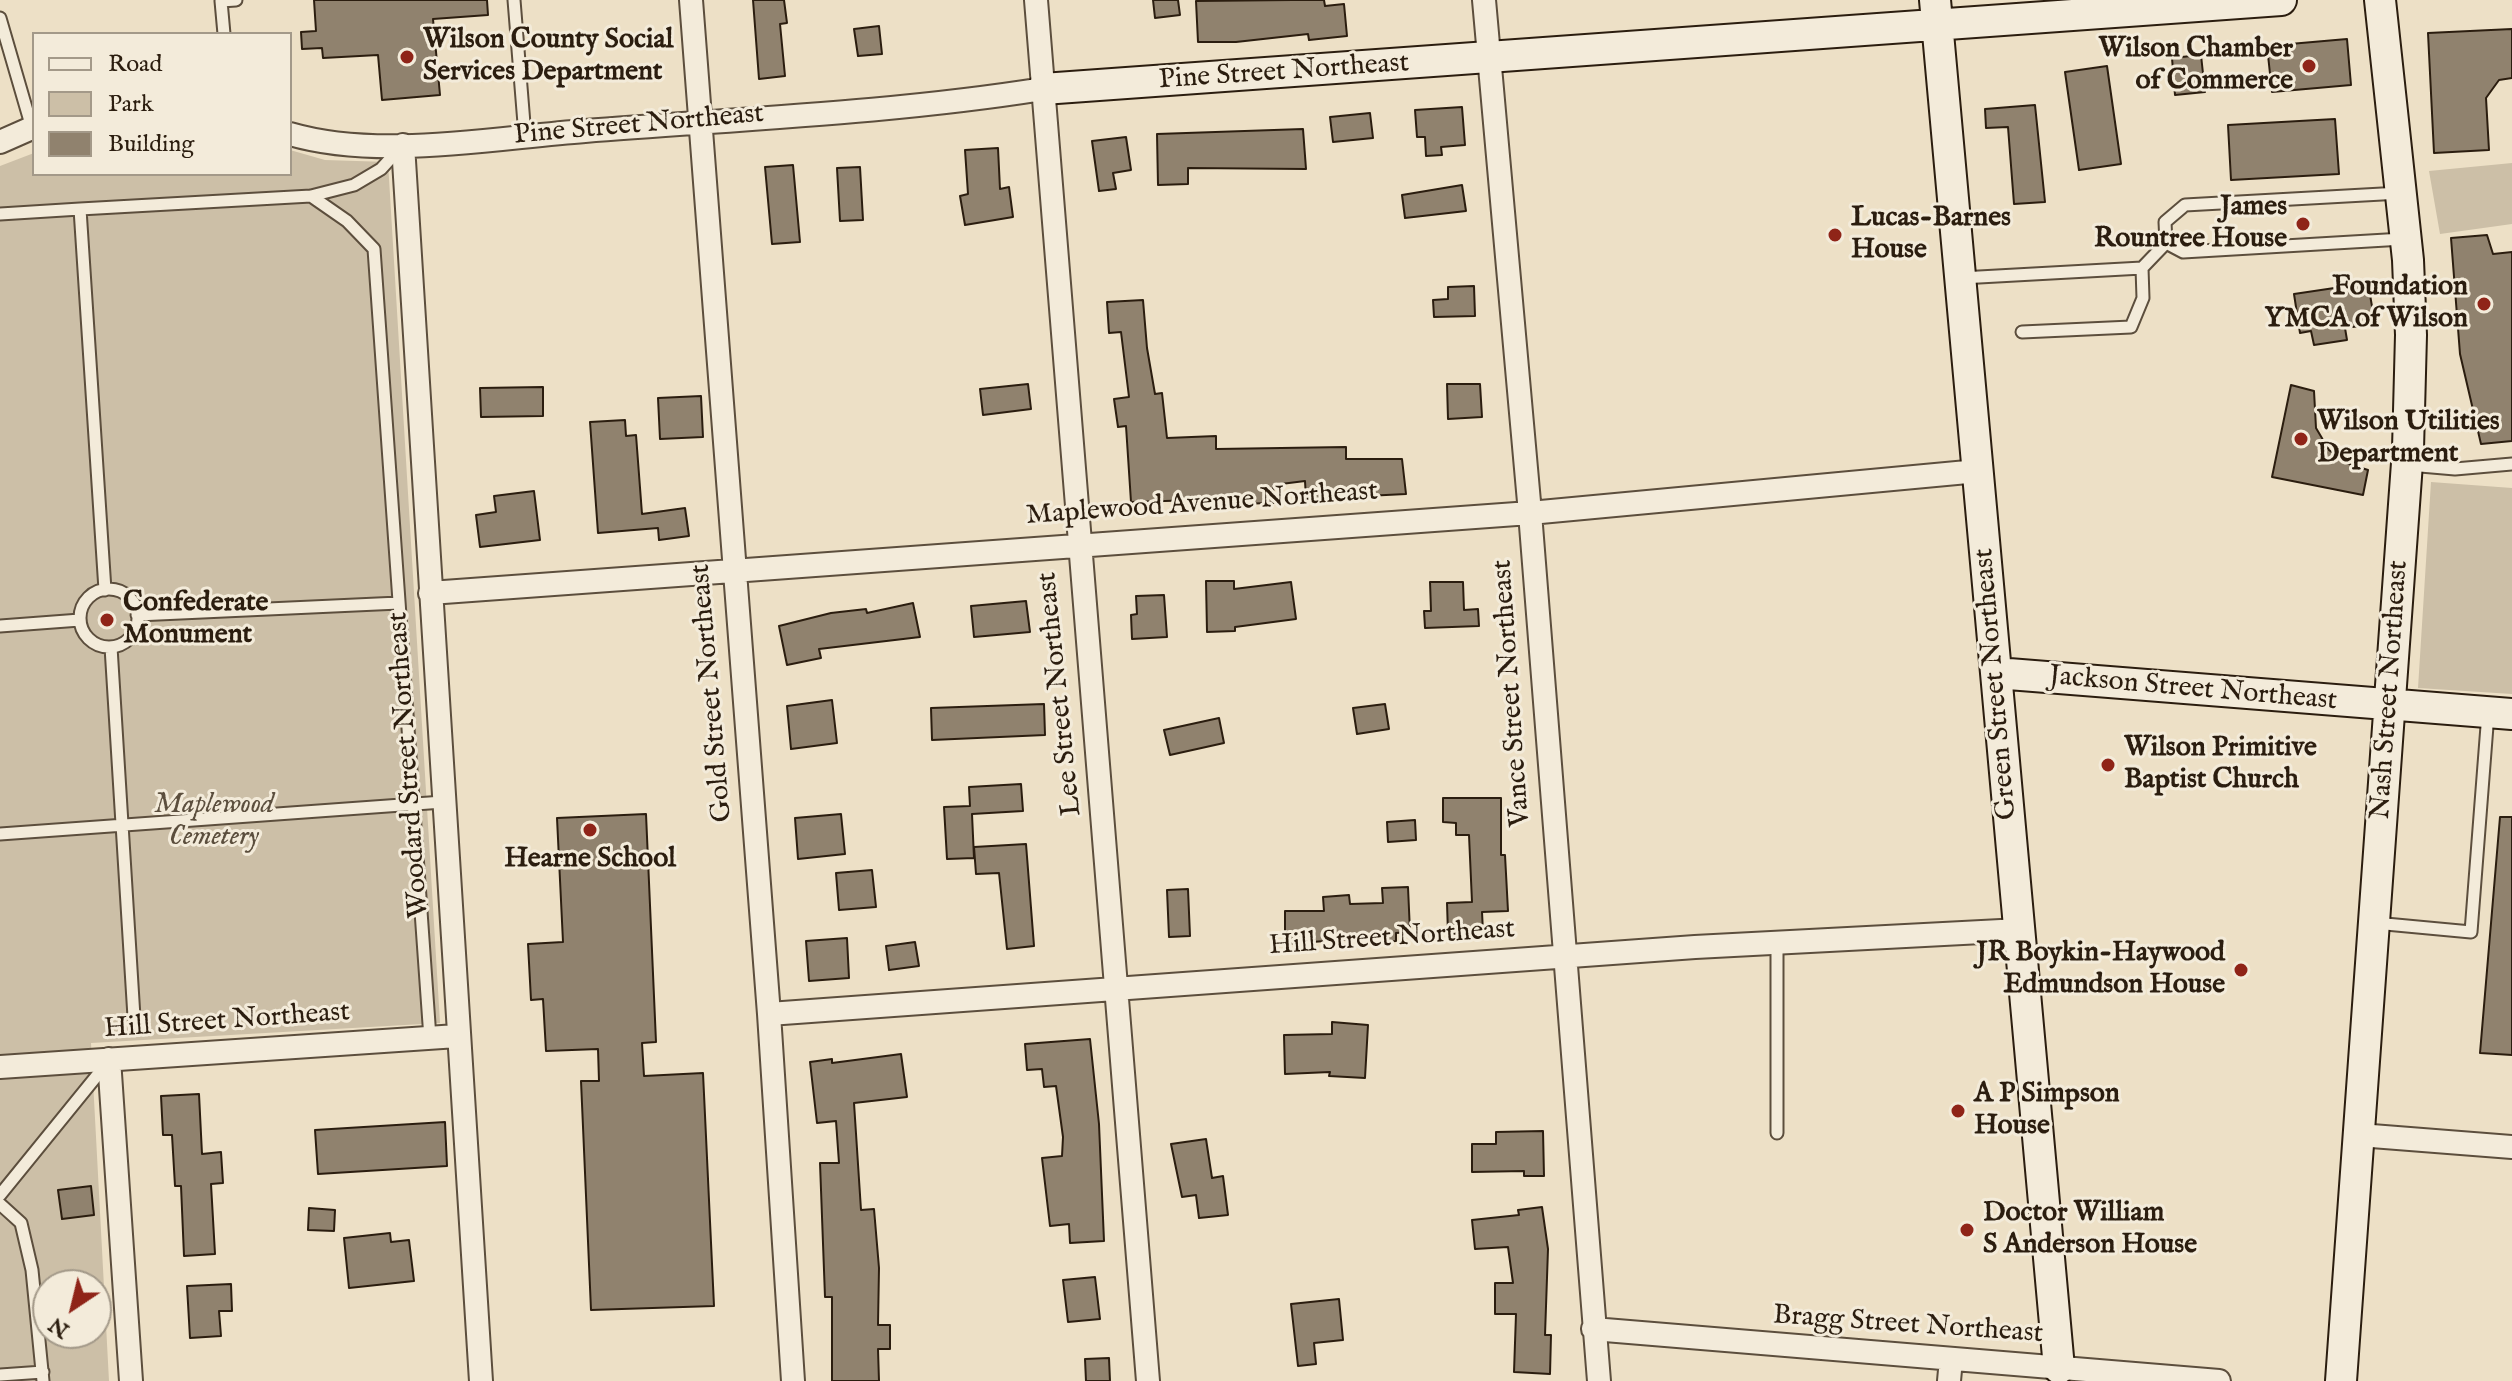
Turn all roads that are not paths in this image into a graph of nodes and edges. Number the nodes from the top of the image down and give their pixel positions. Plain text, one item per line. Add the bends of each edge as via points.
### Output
1 (236, 0) edge
2 (514, 0) edge
3 (691, 0) edge
4 (1036, 0) edge
5 (1484, 0) edge
6 (2281, 0) edge
7 (2380, 0) edge
8 (1936, 12) edge
9 (0, 18) edge
10 (224, 32) edge
11 (1489, 57) junction
12 (1043, 89) junction
13 (700, 122) junction
14 (32, 125) edge
15 (32, 128) edge
16 (292, 134) edge
17 (525, 136) junction
18 (0, 142) edge
19 (403, 145) junction
20 (2400, 193) junction
21 (311, 196) junction
22 (80, 209) junction
23 (0, 214) edge
24 (2405, 239) junction
25 (2166, 243) junction
26 (2142, 268) junction
27 (1960, 278) junction
28 (2022, 332) dead end
29 (2512, 464) edge
30 (2407, 465) junction
31 (1978, 471) junction
32 (1530, 513) junction
33 (1077, 545) junction
34 (733, 568) junction
35 (105, 590) junction
36 (430, 593) junction
37 (399, 603) junction
38 (137, 615) junction
39 (80, 620) junction
40 (0, 626) edge
41 (111, 647) junction
42 (1996, 673) junction
43 (2389, 705) junction
44 (2500, 714) edge
45 (443, 802) junction
46 (414, 804) junction
47 (122, 826) junction
48 (0, 834) edge
49 (2375, 923) junction
50 (2020, 930) junction
51 (1777, 943) junction
52 (1563, 957) junction
53 (1116, 990) junction
54 (769, 1014) junction
55 (134, 1017) dead end
56 (457, 1036) junction
57 (430, 1038) junction
58 (109, 1059) junction
59 (0, 1067) edge
60 (1777, 1133) dead end
61 (2359, 1135) junction
62 (2512, 1147) edge
63 (0, 1195) edge
64 (0, 1204) edge
65 (1593, 1329) junction
66 (2059, 1368) junction
67 (1950, 1370) edge
68 (0, 1375) edge
69 (43, 1376) edge
70 (131, 1381) edge
71 (481, 1381) edge
72 (793, 1381) edge
73 (1148, 1381) edge
74 (1599, 1381) edge
75 (2219, 1381) edge
76 (2341, 1381) edge

1 - 10 lane via 221,1
2 - 17 lane
3 - 13 street, Gold Street Northeast
4 - 12 street, Lee Street Northeast
5 - 11 street, Vance Street Northeast
6 - 8 street, Pine Street Northeast
7 - 20 street, Nash Street Northeast
8 - 11 street, Pine Street Northeast
8 - 27 street, Green Street Northeast
9 - 14 lane
11 - 12 street, Pine Street Northeast
11 - 32 street, Vance Street Northeast
12 - 13 street, Pine Street Northeast
12 - 33 street, Lee Street Northeast
13 - 17 street, Pine Street Northeast
13 - 34 street, Gold Street Northeast
15 - 18 street
16 - 19 street, Pine Street Northeast via 342,145
17 - 19 street, Pine Street Northeast
19 - 21 lane via 381,169 354,185
19 - 36 street, Woodard Street Northeast
20 - 24 street, Nash Street Northeast
20 - 25 lane via 2185,205 2165,222
21 - 22 lane
21 - 37 lane via 347,221 374,249
22 - 23 lane
22 - 35 lane
24 - 25 lane via 2183,252
24 - 30 street, Nash Street Northeast via 2411,335
25 - 26 lane
26 - 27 lane
26 - 28 lane via 2143,298 2131,327
27 - 31 street, Green Street Northeast
29 - 30 lane via 2455,469
30 - 43 street, Nash Street Northeast
31 - 32 street, Maplewood Avenue Northeast
31 - 42 street, Green Street Northeast
32 - 33 street, Maplewood Avenue Northeast
32 - 52 street, Vance Street Northeast
33 - 34 street, Maplewood Avenue Northeast
33 - 53 street, Lee Street Northeast
34 - 36 street, Maplewood Avenue Northeast
34 - 54 street, Gold Street Northeast
35 - 38 lane via 124,594
35 - 39 lane via 87,598
36 - 45 street, Woodard Street Northeast
37 - 38 lane
37 - 46 lane
38 - 41 lane via 131,638
39 - 40 lane
39 - 41 lane via 89,640
41 - 47 lane
42 - 43 street, Jackson Street Northeast
42 - 50 street, Green Street Northeast
43 - 44 street, Jackson Street Northeast
43 - 49 street, Nash Street Northeast
44 - 49 lane via 2471,932
45 - 46 lane
45 - 56 street, Woodard Street Northeast
46 - 47 lane
46 - 57 lane
47 - 48 lane
47 - 55 lane
49 - 61 street, Nash Street Northeast
50 - 51 street, Hill Street Northeast
50 - 66 street, Green Street Northeast
51 - 52 street, Hill Street Northeast
51 - 60 lane
52 - 53 street, Hill Street Northeast
52 - 65 street, Vance Street Northeast
53 - 54 street, Hill Street Northeast
53 - 73 street, Lee Street Northeast
54 - 72 street, Gold Street Northeast
56 - 57 street, Hill Street Northeast
56 - 71 street, Woodard Street Northeast
57 - 58 street, Hill Street Northeast
58 - 59 street, Hill Street Northeast
58 - 63 lane
58 - 70 street
61 - 62 street
61 - 76 street, Nash Street Northeast
64 - 69 lane via 21,1223 32,1270
65 - 67 street, Bragg Street Northeast
65 - 74 street, Vance Street Northeast
66 - 67 street, Bragg Street Northeast
66 - 75 street, Bragg Street Northeast
68 - 69 lane

